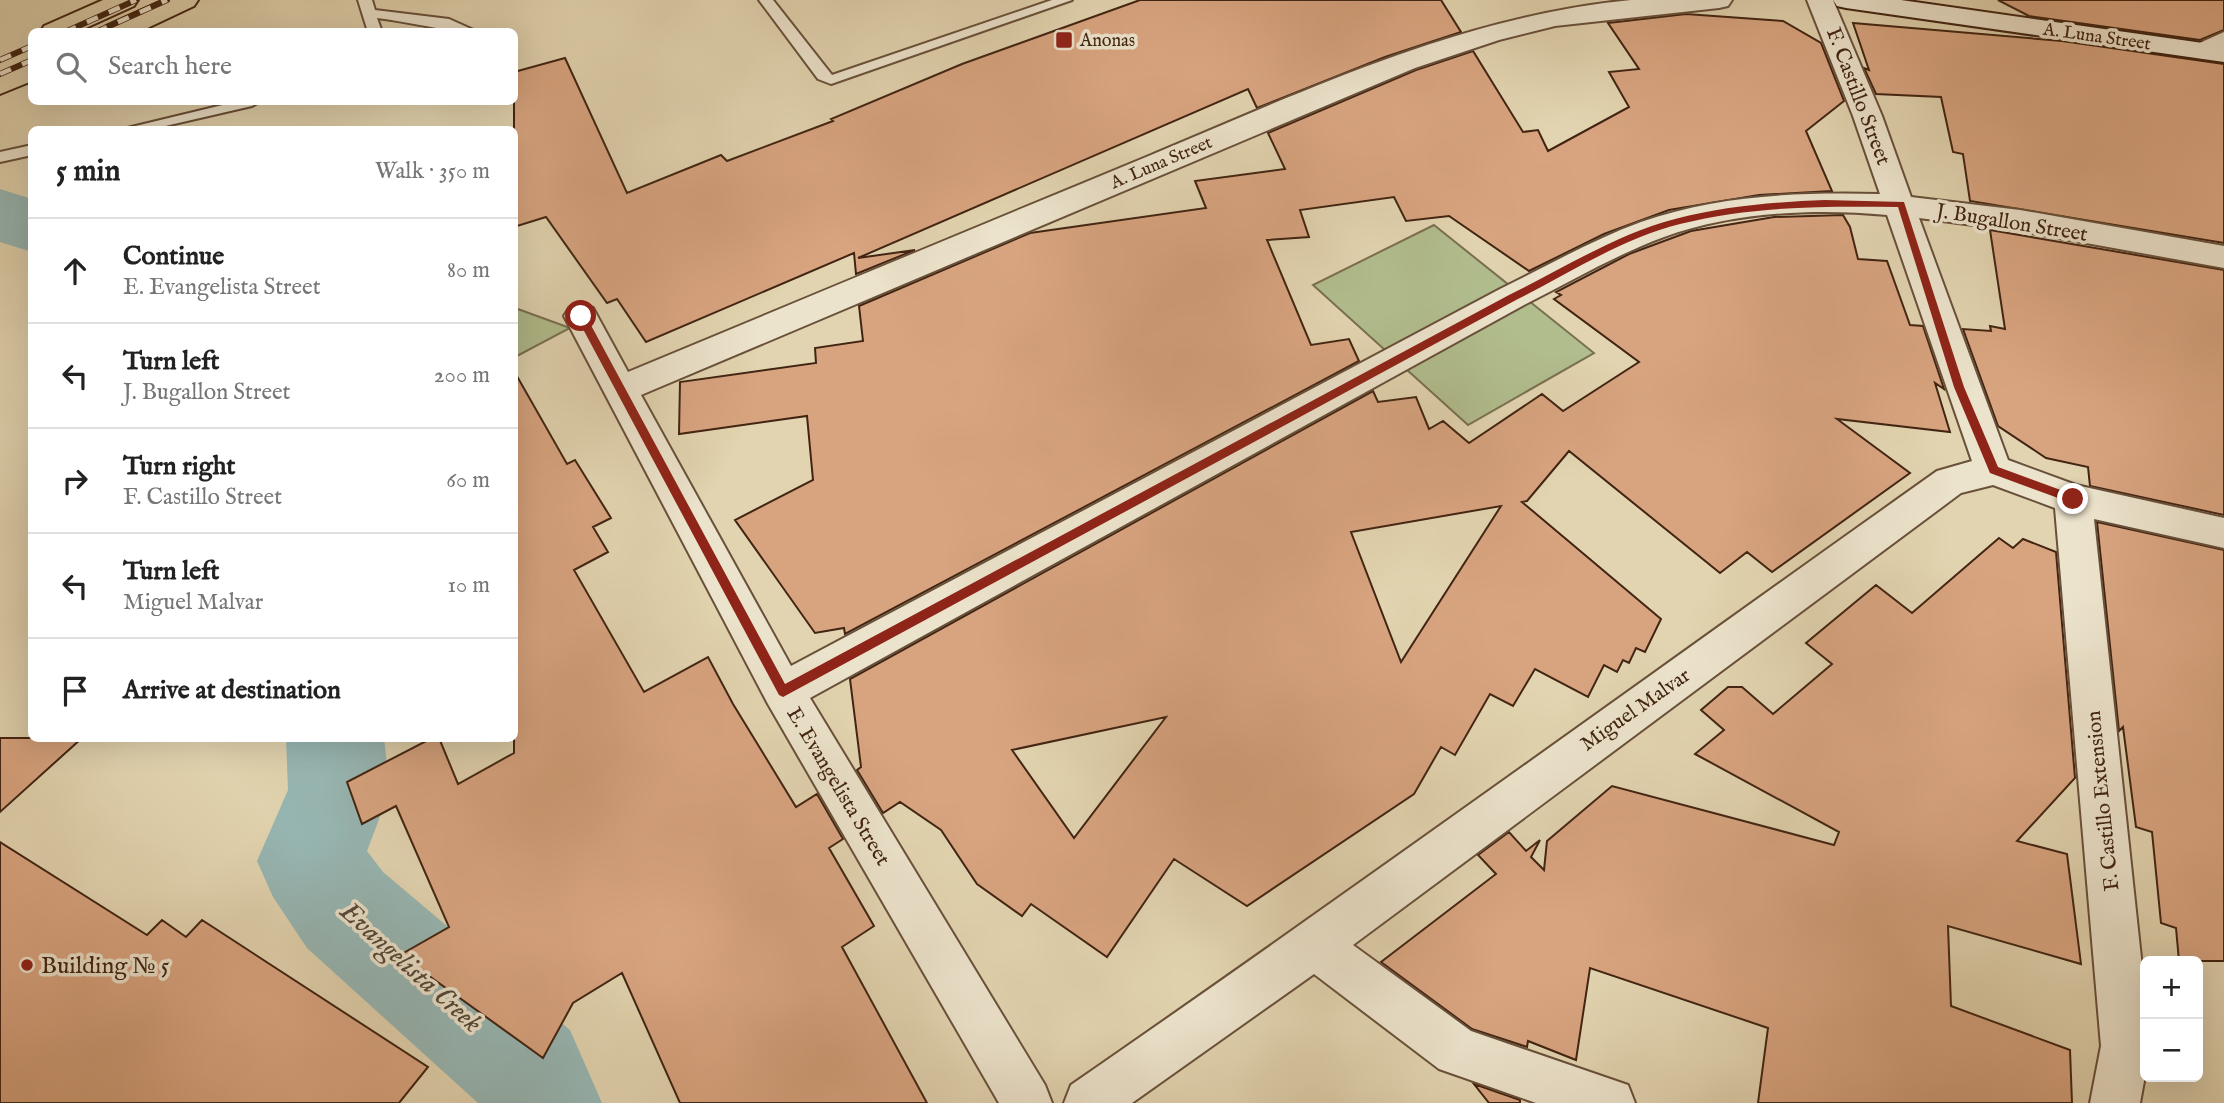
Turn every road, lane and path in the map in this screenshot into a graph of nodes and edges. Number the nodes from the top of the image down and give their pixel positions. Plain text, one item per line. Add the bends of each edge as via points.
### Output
1 (125, 0) edge
2 (766, 0) edge
3 (1065, 0) edge
4 (1719, 0) edge
5 (1820, 0) edge
6 (1846, 0) edge
7 (178, 1) edge
8 (367, 7) edge
9 (63, 28) edge
10 (124, 28) edge
11 (374, 28) edge
12 (462, 28) edge
13 (2218, 49) edge
14 (28, 72) edge
15 (0, 86) edge
16 (238, 105) edge
17 (144, 126) edge
18 (28, 151) edge
19 (0, 157) edge
20 (1901, 204) junction
21 (2224, 257) edge
22 (581, 316) dead end
23 (621, 389) junction
24 (1994, 470) junction
25 (2073, 499) junction
26 (2224, 533) edge
27 (783, 691) junction
28 (1314, 945) junction
29 (1027, 1103) edge
30 (1089, 1103) edge
31 (1610, 1103) edge
32 (2115, 1103) edge

1 - 9 main road
2 - 3 lane via 823,76 831,80
4 - 23 street, A. Luna Street via 1607,10 1471,38 1363,77
5 - 20 street, F. Castillo Street
6 - 13 street, A. Luna Street
7 - 10 main road
8 - 11 lane
8 - 12 lane
14 - 15 main road
16 - 17 lane
18 - 19 lane
20 - 21 street, J. Bugallon Street
20 - 24 street, F. Castillo Street via 1959,387
20 - 27 street, J. Bugallon Street via 1758,206 1676,222 1627,241 1512,298
22 - 23 street, E. Evangelista Street
23 - 27 street, E. Evangelista Street
24 - 25 street
24 - 28 street, Miguel Malvar via 1950,481
25 - 26 street
25 - 32 street, F. Castillo Extension via 2126,1046
27 - 29 street, E. Evangelista Street
28 - 30 street, Miguel Malvar
28 - 31 street via 1457,1051

